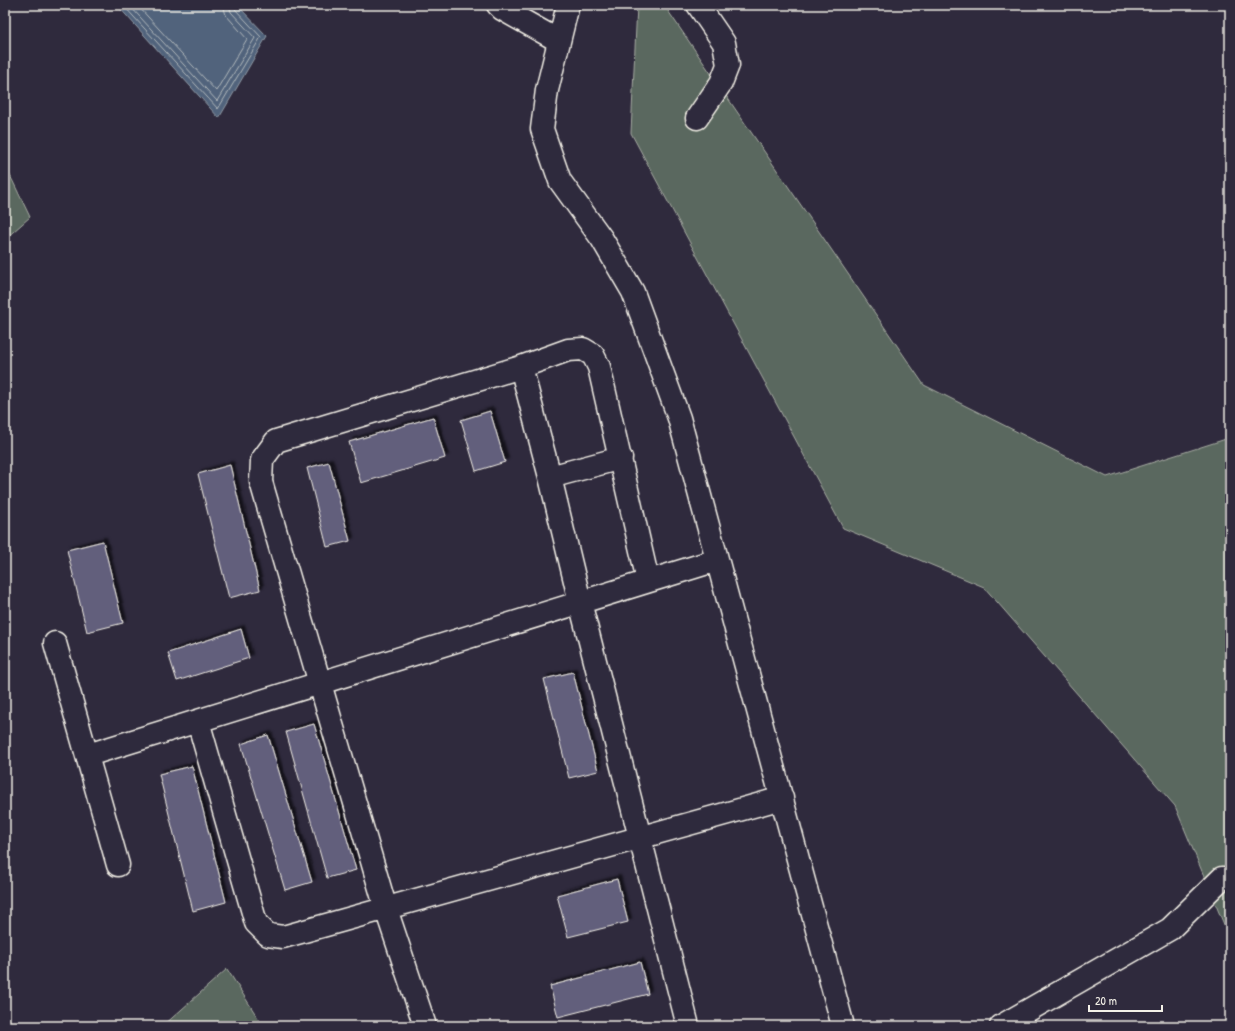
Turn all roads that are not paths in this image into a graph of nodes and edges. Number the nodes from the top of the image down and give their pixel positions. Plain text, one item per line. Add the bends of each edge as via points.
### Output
1 (498, 5) edge
2 (568, 5) edge
3 (698, 5) edge
4 (559, 41) junction
5 (697, 118) dead end
6 (521, 367) junction
7 (621, 458) junction
8 (550, 478) junction
9 (716, 560) junction
10 (648, 581) junction
11 (580, 602) junction
12 (55, 643) dead end
13 (320, 683) junction
14 (198, 721) junction
15 (88, 755) junction
16 (782, 798) junction
17 (641, 837) junction
18 (118, 865) dead end
19 (1222, 878) dead end
20 (386, 909) junction
21 (425, 1026) edge
22 (688, 1026) edge
23 (844, 1026) edge
24 (1001, 1026) edge

1 - 4 street
2 - 4 street
3 - 5 street via 724,43 728,65 721,83
4 - 9 street via 547,90 542,129 560,181 602,239 633,292 679,418
6 - 7 street via 568,350 583,349 593,356 602,377
6 - 8 street
6 - 13 street via 276,441 262,460 261,482
7 - 8 street
7 - 10 street
8 - 11 street
9 - 10 street
9 - 16 street
10 - 11 street
11 - 13 street
11 - 17 street
12 - 15 street
13 - 14 street
13 - 20 street
14 - 15 street
14 - 20 street via 256,923 268,935 283,937
15 - 18 street
16 - 17 street
16 - 23 street
17 - 20 street
17 - 22 street
19 - 24 street via 1170,930
20 - 21 street

